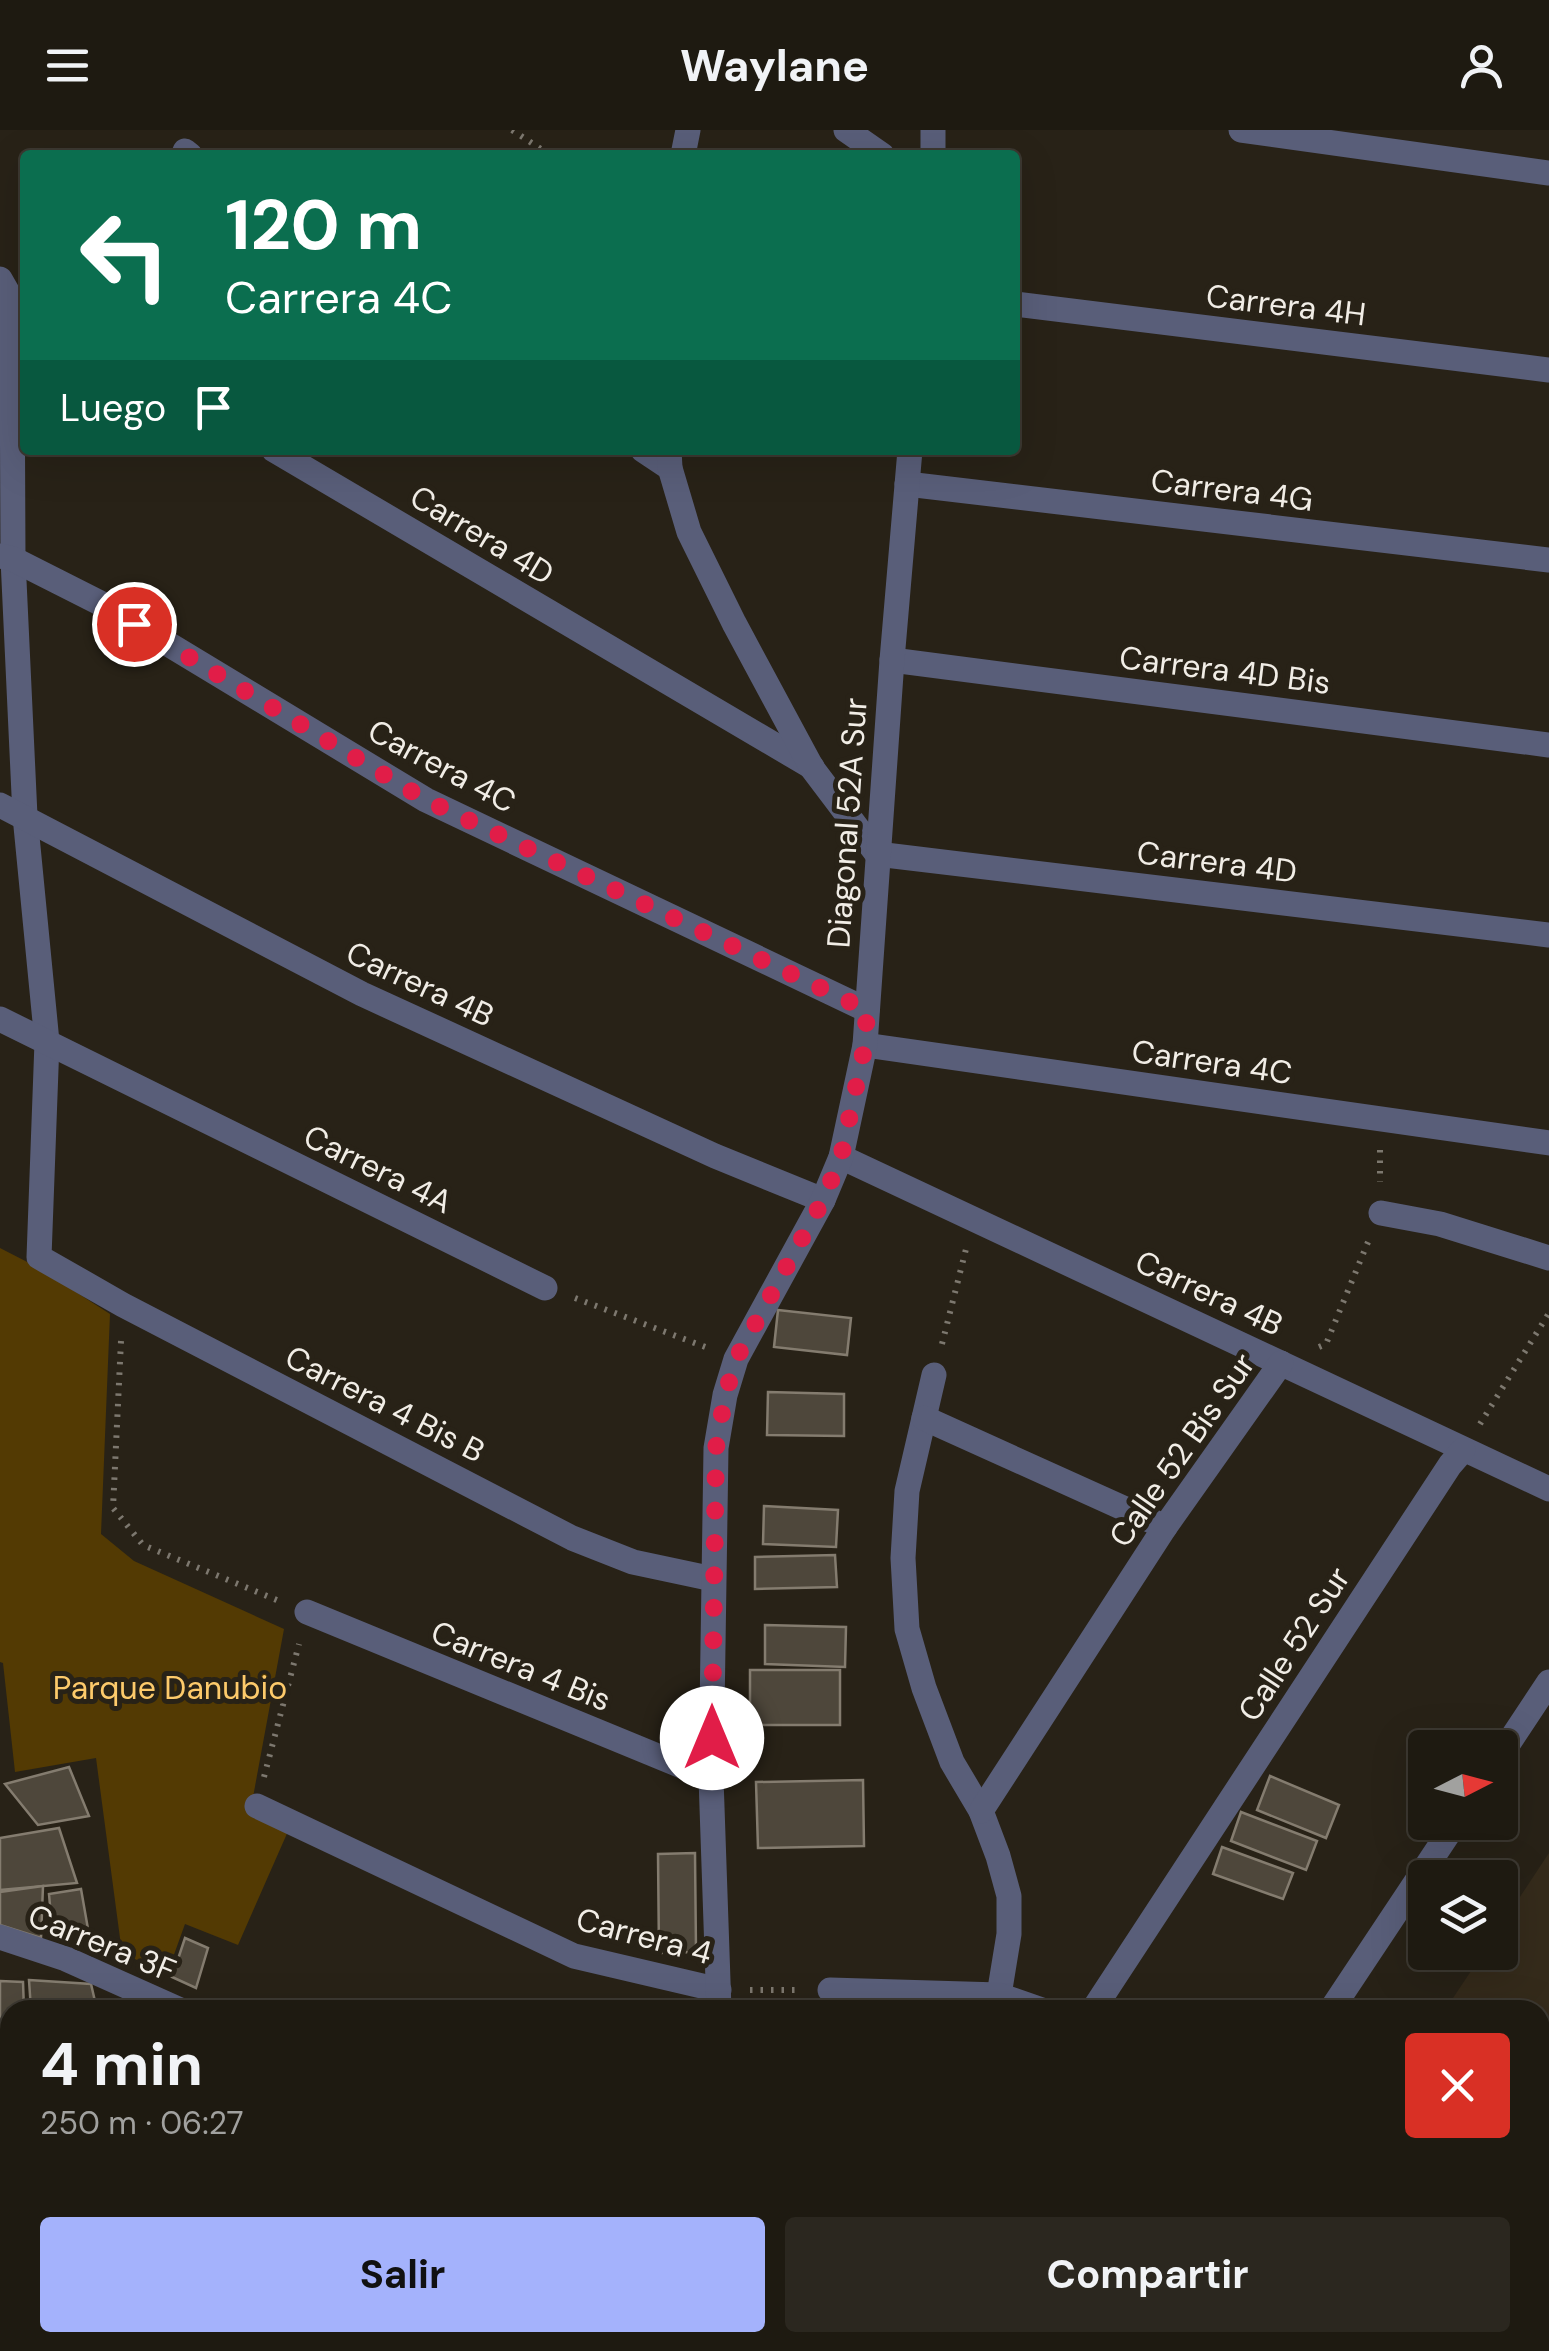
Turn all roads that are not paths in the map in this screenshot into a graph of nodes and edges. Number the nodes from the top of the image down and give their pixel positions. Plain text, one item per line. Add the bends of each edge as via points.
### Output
1 (846, 130) edge
2 (1241, 130) edge
3 (875, 150) edge
4 (1549, 173) edge
5 (11, 292) edge
6 (1020, 305) edge
7 (1549, 370) edge
8 (282, 455) edge
9 (909, 455) edge
10 (670, 459) edge
11 (906, 484) junction
12 (6, 557) edge
13 (1549, 560) edge
14 (892, 660) junction
15 (1549, 745) edge
16 (812, 768) junction
17 (0, 805) edge
18 (25, 816) junction
19 (877, 854) junction
20 (1549, 935) edge
21 (867, 1010) junction
22 (0, 1019) edge
23 (47, 1042) junction
24 (865, 1045) junction
25 (1549, 1143) edge
26 (841, 1157) junction
27 (823, 1200) junction
28 (1380, 1213) road end
29 (1549, 1258) edge
30 (546, 1288) road end
31 (1281, 1363) junction
32 (934, 1375) road end
33 (924, 1418) junction
34 (1463, 1450) junction
35 (1549, 1489) edge
36 (1164, 1527) junction
37 (713, 1579) junction
38 (307, 1612) road end
39 (1549, 1682) edge
40 (1517, 1730) edge
41 (711, 1778) junction
42 (257, 1806) road end
43 (981, 1811) junction
44 (1444, 1840) edge
45 (0, 1936) edge
46 (830, 1990) road end
47 (158, 2000) edge
48 (719, 2000) edge
49 (968, 2000) edge
50 (996, 2000) edge
51 (1100, 2000) edge
52 (1338, 2000) edge

1 - 3 street
2 - 4 street
5 - 12 street
6 - 7 street, Carrera 4H
8 - 16 street, Carrera 4D
9 - 11 street, Diagonal 52A Sur
10 - 16 street via 689,532
11 - 13 street, Carrera 4G
11 - 14 street, Diagonal 52A Sur
12 - 18 street
12 - 21 street, Carrera 4C via 102,604 426,800
14 - 15 street, Carrera 4D Bis
14 - 19 street, Diagonal 52A Sur
16 - 19 street
17 - 18 street, Carrera 4B
18 - 23 street
18 - 27 street, Carrera 4B via 362,994
19 - 20 street, Carrera 4D
19 - 21 street, Diagonal 52A Sur
21 - 24 street, Diagonal 52A Sur
22 - 23 street, Carrera 4A
23 - 30 street, Carrera 4A
23 - 37 street, Carrera 4 Bis B via 39,1258 572,1538 633,1562
24 - 25 street, Carrera 4C
24 - 26 street, Diagonal 52A Sur
26 - 27 street, Diagonal 52A Sur
26 - 31 street, Carrera 4B
27 - 37 street, Diagonal 52A Sur via 736,1359 725,1396 716,1448
28 - 29 street
31 - 34 street, Carrera 4B
31 - 36 street, Calle 52 Bis Sur
32 - 33 street
33 - 36 street
33 - 43 street via 908,1491 907,1629 952,1762
34 - 35 street, Carrera 4B
34 - 51 street, Calle 52 Sur
36 - 43 street, Calle 52 Bis Sur
37 - 41 street, Diagonal 52A Sur
38 - 41 street, Carrera 4 Bis
39 - 40 street
41 - 48 street, Diagonal 52A Sur
42 - 48 street, Carrera 4 via 574,1956
43 - 50 street via 1009,1896
44 - 52 street
45 - 47 street, Carrera 3F
46 - 49 street

